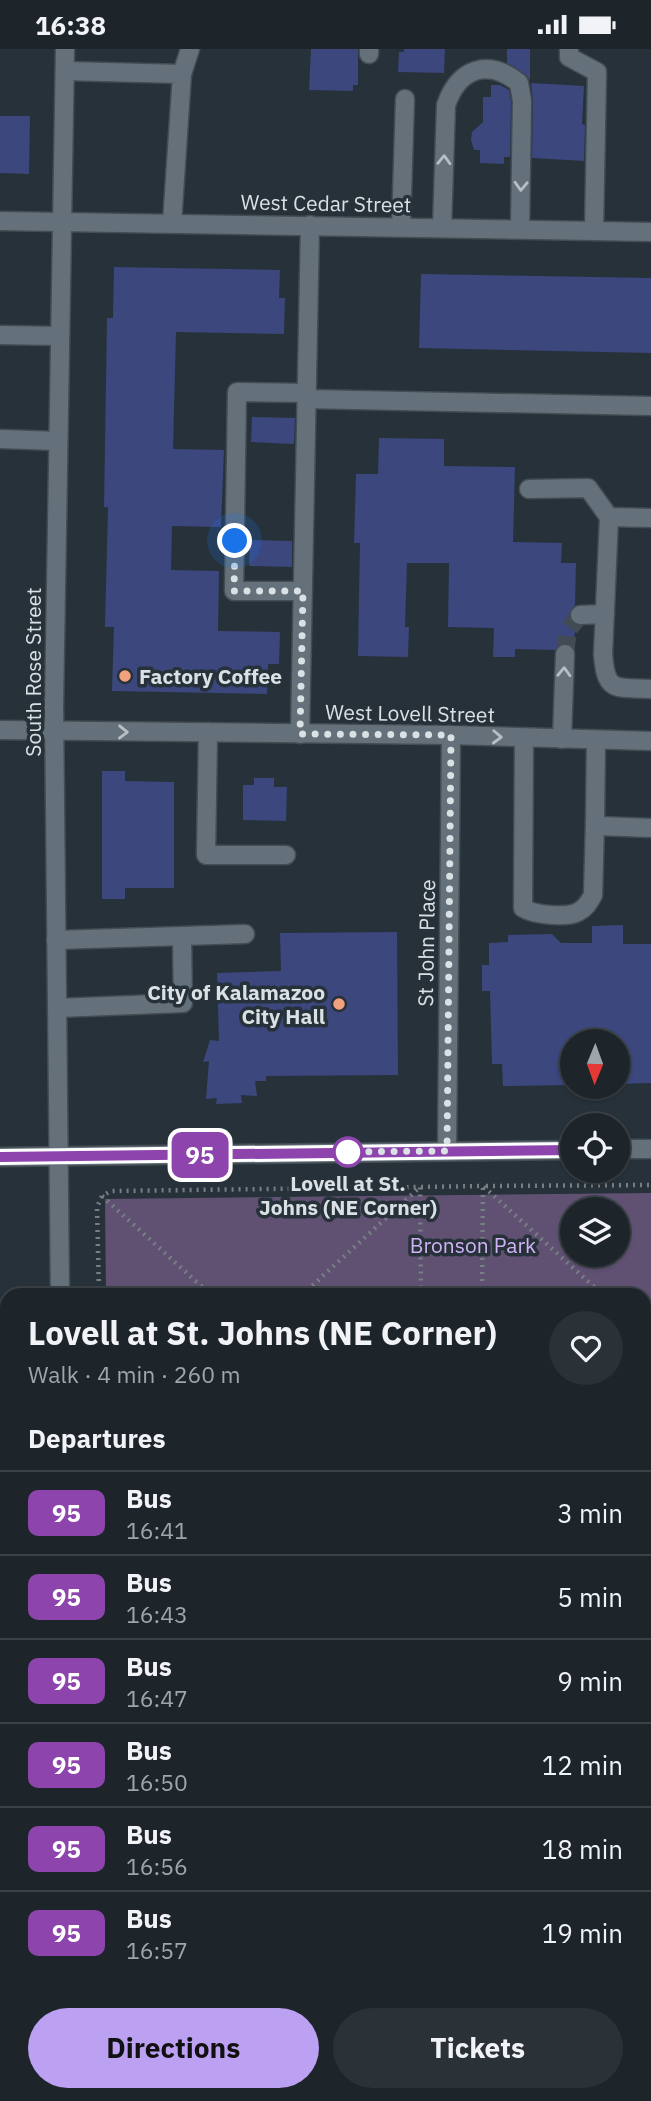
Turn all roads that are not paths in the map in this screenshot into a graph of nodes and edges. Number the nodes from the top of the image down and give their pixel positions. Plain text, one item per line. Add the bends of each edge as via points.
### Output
1 (65, 49) edge
2 (190, 49) edge
3 (569, 49) edge
4 (65, 71) junction
5 (182, 74) junction
6 (405, 99) dead end
7 (0, 221) edge
8 (62, 223) junction
9 (172, 223) junction
10 (310, 225) junction
11 (401, 227) junction
12 (442, 228) junction
13 (520, 229) junction
14 (594, 231) junction
15 (651, 232) edge
16 (0, 335) edge
17 (60, 336) junction
18 (307, 396) junction
19 (651, 406) edge
20 (0, 439) edge
21 (58, 441) junction
22 (529, 489) dead end
23 (609, 517) junction
24 (651, 517) edge
25 (303, 591) junction
26 (605, 614) junction
27 (580, 615) dead end
28 (565, 654) tunnel mouth
29 (651, 689) edge
30 (0, 730) edge
31 (54, 731) junction
32 (208, 733) junction
33 (300, 734) junction
34 (451, 735) junction
35 (523, 738) junction
36 (562, 739) junction
37 (596, 740) junction
38 (651, 741) edge
39 (594, 822) junction
40 (651, 828) edge
41 (286, 855) dead end
42 (245, 934) dead end
43 (182, 937) junction
44 (56, 940) junction
45 (57, 1008) junction
46 (630, 1149) edge
47 (651, 1149) edge
48 (560, 1150) edge
49 (447, 1151) junction
50 (0, 1157) edge
51 (59, 1157) junction
52 (60, 1288) edge

1 - 4 street, South Rose Street
2 - 5 street
3 - 14 street via 569,57 597,72
4 - 5 street
4 - 8 street, South Rose Street
5 - 9 street
6 - 11 street
7 - 8 street, West Cedar Street
8 - 9 street, West Cedar Street
8 - 17 street, South Rose Street
9 - 10 street, West Cedar Street
10 - 11 street, West Cedar Street
10 - 18 street
11 - 12 street, West Cedar Street
12 - 13 street, West Cedar Street
12 -> 13 street via 446,105 460,80 474,71 493,68 519,83
13 - 14 street, West Cedar Street
14 - 15 street, West Cedar Street
16 - 17 street
17 - 21 street, South Rose Street
18 - 19 street
18 - 25 street
18 - 25 street via 237,392 234,591
20 - 21 street
21 - 31 street, South Rose Street
22 - 23 street via 588,488
23 - 24 street
23 - 26 street
25 - 33 street
26 - 27 street
26 - 29 street via 603,654 608,681 614,687
36 -> 28 street
30 - 31 street, West Lovell Street
31 -> 32 street, West Lovell Street
31 - 44 street, South Rose Street
32 - 33 street, West Lovell Street
32 - 41 street via 206,855
33 - 34 street, West Lovell Street
34 -> 35 street, West Lovell Street
34 - 49 street, St John Place
35 - 36 street, West Lovell Street
35 - 39 street via 523,908 540,914 576,913 587,905 593,895
36 - 37 street, West Lovell Street
37 - 38 street, West Lovell Street
37 - 39 street
39 - 40 street
42 - 43 street
43 - 44 street
43 - 45 street via 183,1003
44 - 45 street, South Rose Street
45 - 51 street, South Rose Street
46 - 47 street
48 - 49 street
49 - 51 street
50 - 51 street
51 - 52 street, South Rose Street

